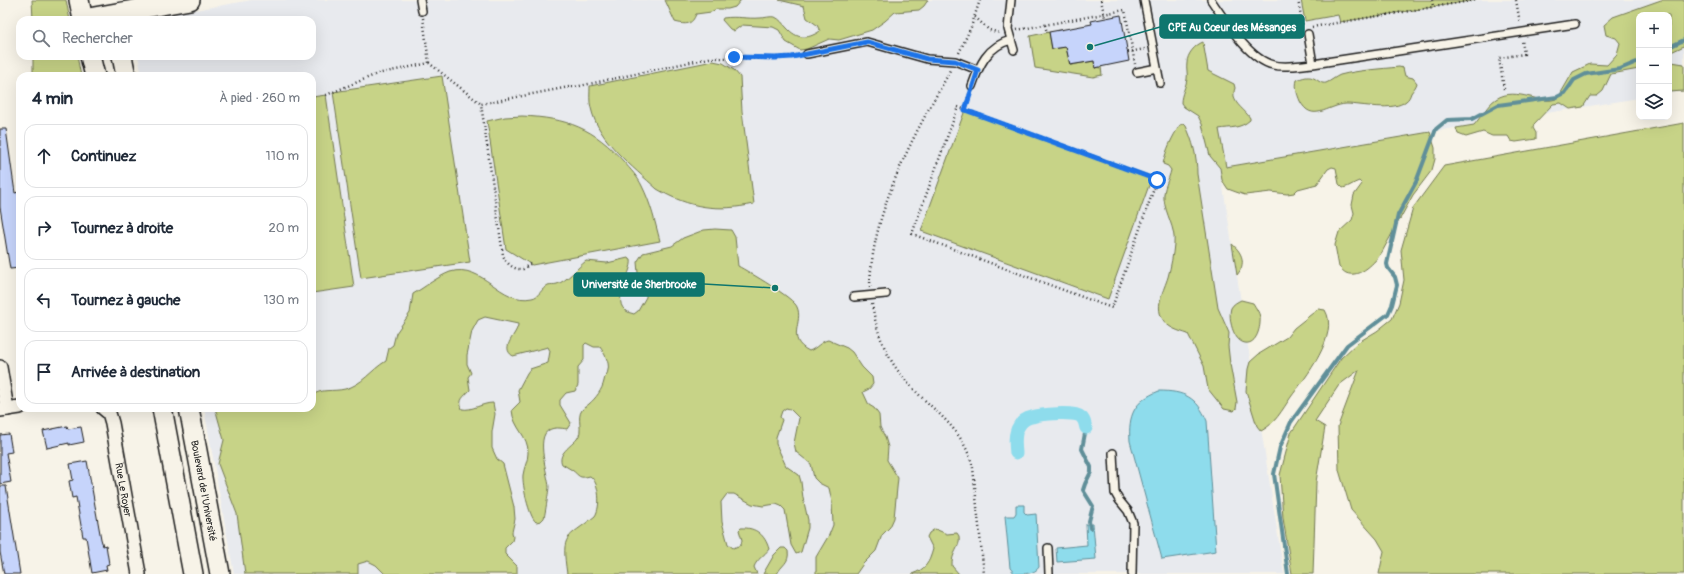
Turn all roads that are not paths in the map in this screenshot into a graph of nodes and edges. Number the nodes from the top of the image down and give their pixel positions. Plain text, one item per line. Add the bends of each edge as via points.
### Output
1 (79, 0) edge
2 (190, 0) edge
3 (420, 0) edge
4 (1011, 0) edge
5 (1144, 0) edge
6 (1211, 0) edge
7 (114, 11) edge
8 (422, 11) road end
9 (82, 16) edge
10 (97, 16) edge
11 (1575, 24) dead end
12 (1308, 34) dead end
13 (1011, 40) junction
14 (1014, 50) dead end
15 (807, 54) road end
16 (91, 60) edge
17 (123, 60) edge
18 (1313, 64) junction
19 (1136, 68) road end
20 (1157, 68) junction
21 (978, 70) junction
22 (94, 72) edge
23 (125, 72) edge
24 (1160, 82) dead end
25 (972, 86) road end
26 (886, 294) dead end
27 (854, 297) dead end
28 (0, 367) edge
29 (9, 408) edge
30 (108, 412) edge
31 (163, 412) edge
32 (190, 412) edge
33 (1113, 453) dead end
34 (1048, 548) dead end
35 (139, 574) edge
36 (193, 574) edge
37 (220, 574) edge
38 (1049, 574) edge
39 (1132, 574) edge

1 - 9 main road
2 - 7 main road
3 - 8 lane
4 - 13 lane via 1008,22
5 - 20 lane
6 - 18 lane via 1240,40 1260,59 1283,66
7 - 10 main road
11 - 18 lane
12 - 18 lane
13 - 14 lane
13 - 21 lane via 1002,43 988,54
15 - 21 lane via 867,42 927,59 955,61
16 - 22 main road
17 - 23 main road
19 - 20 lane
20 - 24 lane
21 - 25 lane
26 - 27 lane
28 - 29 street
30 - 35 street, Rue Le Royer via 112,423
31 - 36 main road
32 - 37 main road, Boulevard de l'Université
33 - 39 lane via 1115,493 1133,523
34 - 38 lane

